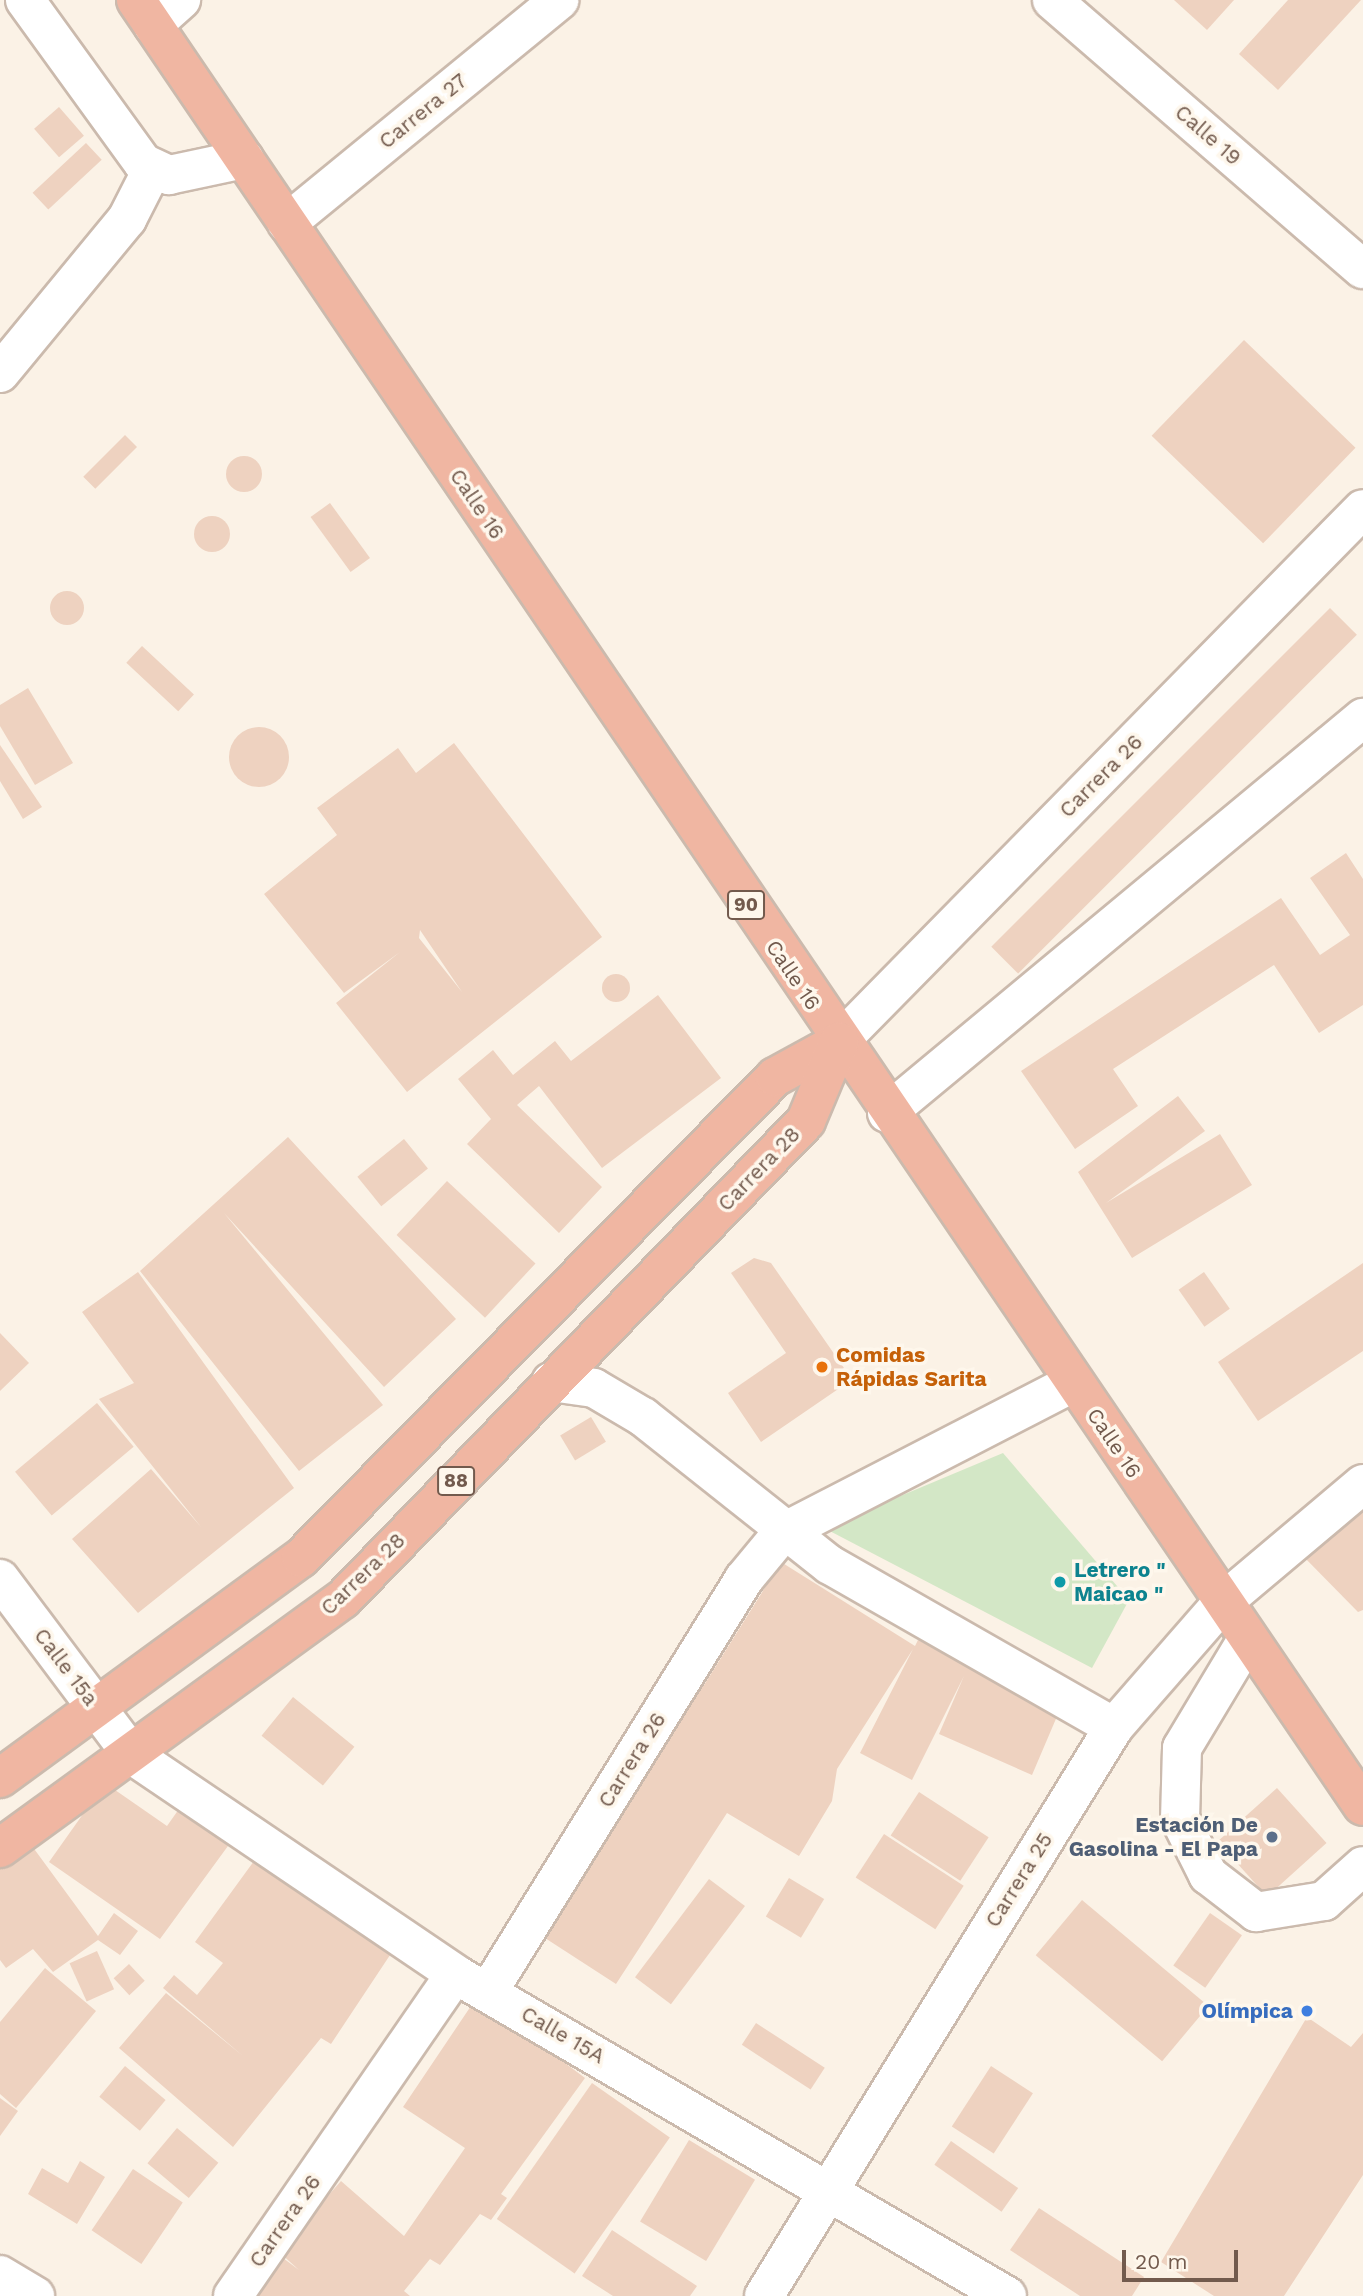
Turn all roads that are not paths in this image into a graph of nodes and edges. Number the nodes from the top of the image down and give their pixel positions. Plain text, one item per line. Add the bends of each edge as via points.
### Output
1 (25, 0) edge
2 (181, 0) edge
3 (559, 0) edge
4 (1052, 0) edge
5 (144, 12) edge
6 (244, 159) junction
7 (153, 168) junction
8 (287, 223) junction
9 (1363, 269) edge
10 (0, 373) edge
11 (1363, 509) edge
12 (1363, 719) edge
13 (839, 1042) junction
14 (887, 1113) junction
15 (551, 1382) junction
16 (1073, 1382) junction
17 (1363, 1484) edge
18 (782, 1533) junction
19 (0, 1579) edge
20 (1223, 1602) junction
21 (1248, 1638) junction
22 (97, 1709) junction
23 (1114, 1727) junction
24 (132, 1755) junction
25 (0, 1778) edge
26 (1363, 1806) edge
27 (0, 1848) edge
28 (1363, 1866) edge
29 (455, 1974) junction
30 (488, 1992) junction
31 (830, 2188) junction
32 (0, 2275) edge
33 (35, 2296) edge
34 (233, 2296) edge
35 (764, 2296) edge
36 (1007, 2296) edge

1 - 7 street via 143,163
2 - 5 street
3 - 8 street, Carrera 27
4 - 9 street, Calle 19
5 - 6 highway, Calle 16 / 90
6 - 7 street via 169,175
6 - 8 highway, Calle 16 / 90
7 - 10 street via 127,219
8 - 13 highway, Calle 16 / 90
11 - 13 street, Carrera 26
12 - 14 street
13 - 14 highway, Calle 16 / 90
13 - 15 highway, Carrera 28 / 88 via 806,1121
13 - 22 highway via 775,1077 301,1558
14 - 16 highway, Calle 16 / 90
15 - 18 street via 594,1388 643,1417
15 - 24 highway, Carrera 28 / 88 via 343,1599
16 - 18 street
16 - 20 highway, Calle 16 / 90
17 - 20 street, Carrera 25
18 - 23 street
18 - 30 street, Carrera 26 via 744,1579
19 - 22 street, Calle 15a
20 - 21 highway, Calle 16 / 90
20 - 23 street, Carrera 25
21 - 26 highway, Calle 16 / 90
21 - 28 street via 1182,1748 1180,1819 1209,1875 1256,1912 1324,1901
22 - 24 street, Calle 15a
22 - 25 highway
23 - 31 street, Carrera 25
24 - 27 highway, Carrera 28 / 88
24 - 29 street, Calle 15A
29 - 30 street, Calle 15A
29 - 34 street, Carrera 26
30 - 31 street, Calle 15A
31 - 35 street, Carrera 25
31 - 36 street, Calle 15A
32 - 33 street

